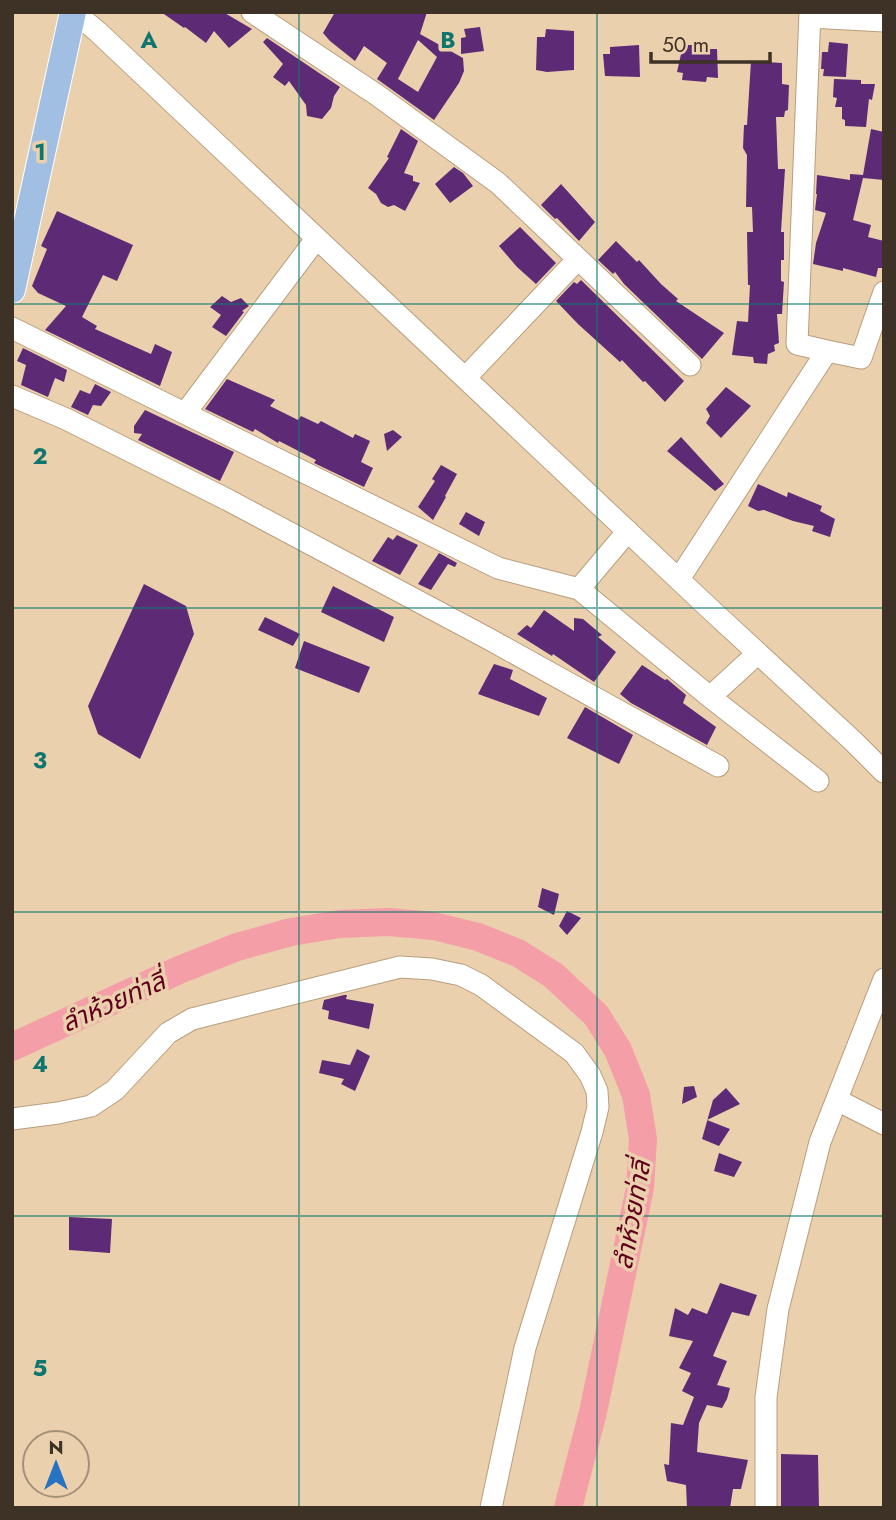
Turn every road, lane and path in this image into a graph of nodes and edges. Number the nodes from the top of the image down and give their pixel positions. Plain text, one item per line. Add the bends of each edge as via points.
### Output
1 (74, 12) edge
2 (252, 12) edge
3 (810, 15) edge
4 (884, 21) edge
5 (316, 239) junction
6 (15, 260) edge
7 (578, 260) junction
8 (12, 290) edge
9 (884, 292) edge
10 (12, 327) edge
11 (827, 351) junction
12 (690, 365) dead end
13 (466, 377) junction
14 (12, 396) edge
15 (186, 412) junction
16 (628, 531) junction
17 (679, 579) junction
18 (579, 589) junction
19 (758, 653) junction
20 (710, 697) junction
21 (881, 763) edge
22 (718, 766) dead end
23 (818, 781) dead end
24 (884, 979) edge
25 (837, 1100) junction
26 (12, 1119) edge
27 (884, 1124) edge
28 (491, 1508) edge
29 (766, 1508) edge

1 - 5 street
1 - 6 main road
2 - 7 street via 498,183
3 - 4 street
3 - 11 street via 797,345
5 - 13 street
5 - 15 street
6 - 8 main road
7 - 12 street
7 - 13 street
9 - 11 street via 861,358
10 - 15 street
11 - 17 street
13 - 16 street
14 - 22 street via 228,500
15 - 18 street via 498,568
16 - 17 street
16 - 18 street
17 - 19 street
18 - 20 street
19 - 20 street
19 - 21 street
20 - 23 street
24 - 25 street
25 - 27 street
25 - 29 street via 820,1142 778,1309 766,1397
26 - 28 street via 91,1106 116,1090 168,1033 192,1019 400,967 461,975 574,1053 594,1083 598,1107 525,1348

